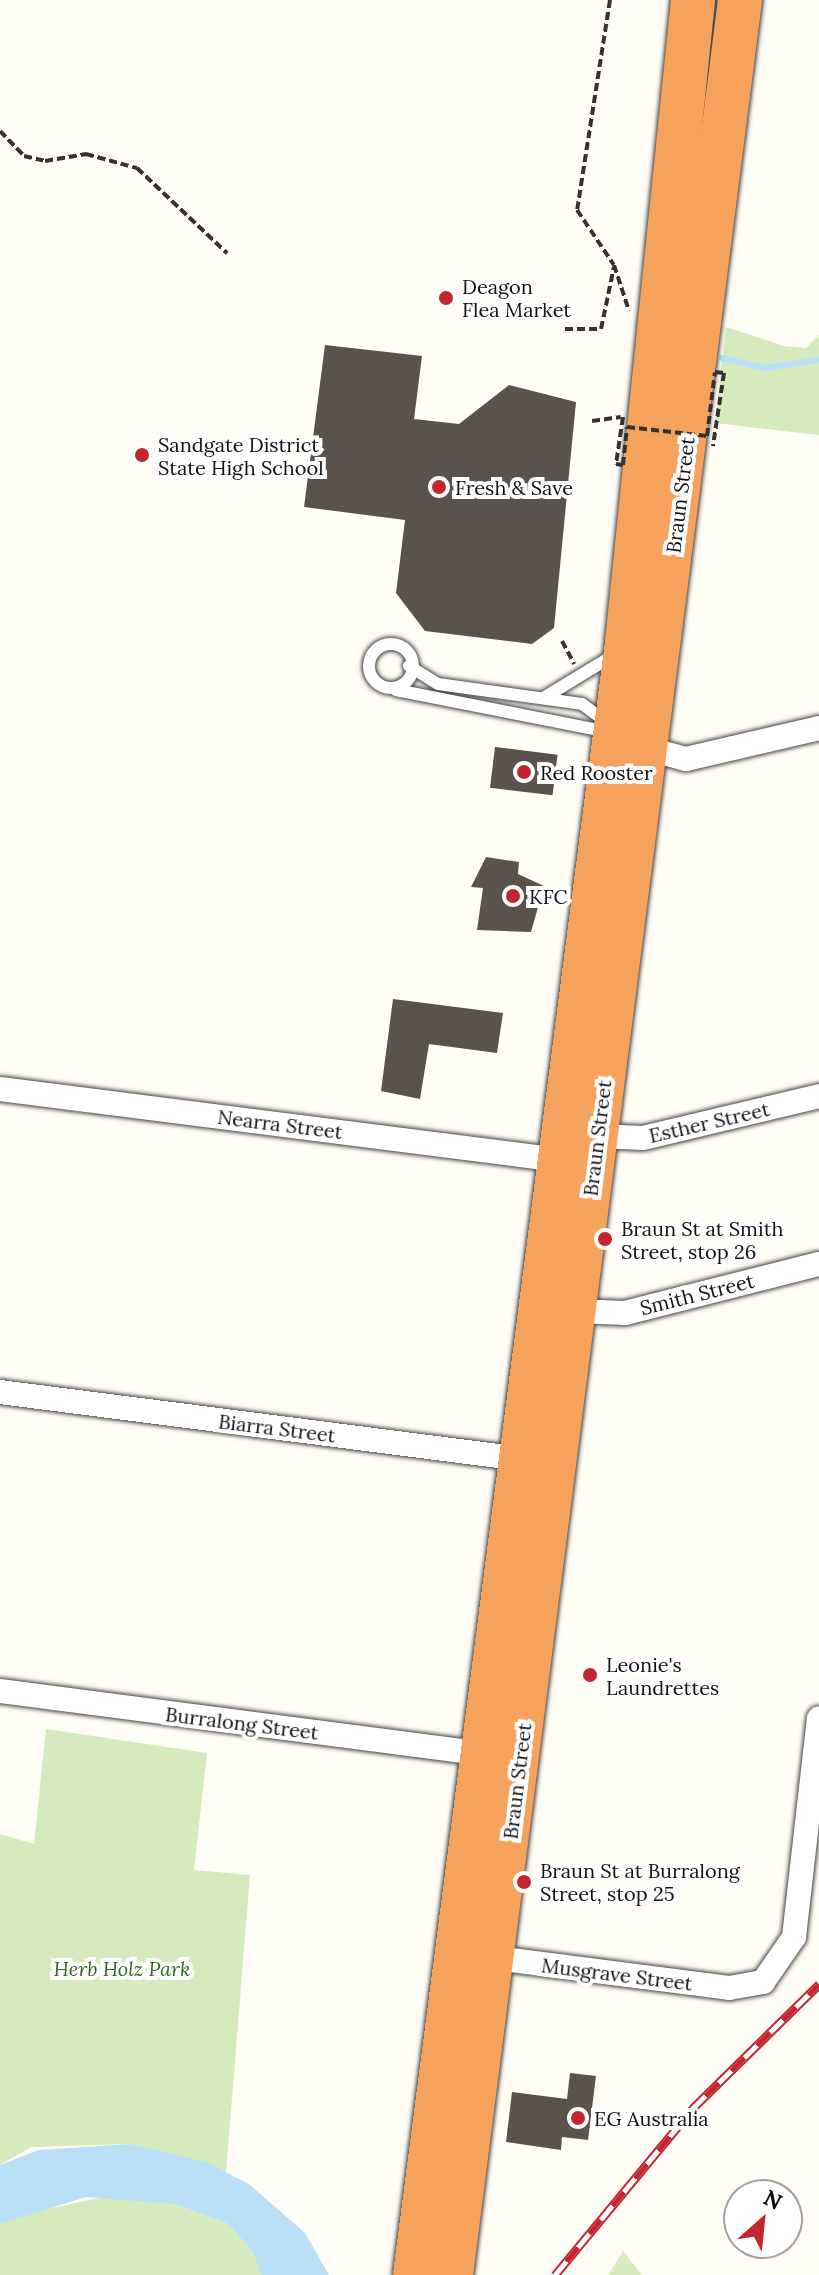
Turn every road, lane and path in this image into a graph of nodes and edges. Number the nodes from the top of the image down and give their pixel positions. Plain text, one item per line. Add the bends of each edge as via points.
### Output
1 (610, 0) edge
2 (693, 0) edge
3 (740, 0) edge
4 (0, 131) edge
5 (227, 253) dead end
6 (614, 265) junction
7 (633, 323) dead end
8 (565, 329) dead end
9 (623, 417) junction
10 (631, 418) dead end
11 (592, 421) dead end
12 (713, 446) dead end
13 (562, 641) dead end
14 (627, 642) junction
15 (575, 665) dead end
16 (409, 666) junction
17 (396, 690) junction
18 (545, 697) junction
19 (819, 728) edge
20 (631, 742) junction
21 (0, 1089) edge
22 (819, 1096) edge
23 (598, 1136) junction
24 (560, 1160) junction
25 (819, 1264) edge
26 (574, 1311) junction
27 (0, 1392) edge
28 (537, 1460) junction
29 (0, 1691) edge
30 (818, 1731) edge
31 (484, 1754) junction
32 (476, 1956) junction
33 (415, 2275) edge
34 (451, 2275) edge

1 - 6 path via 577,210
2 - 14 highway, Braun Street
3 - 20 highway, Braun Street
4 - 5 path via 24,156 45,161 86,154 137,168
6 - 7 path
6 - 8 path via 607,321 601,329
9 - 10 path
9 - 11 path
9 - 12 path, bridge via 616,464 623,465 627,427 707,436 715,372 724,373
13 - 15 path
14 - 18 lane
14 - 20 highway, Braun Street
16 - 17 lane
16 - 17 lane via 399,642 375,651 373,680
16 - 18 lane via 438,684
17 - 20 lane
18 - 20 lane via 582,704
19 - 20 street via 686,759
20 - 23 highway, Braun Street
20 - 24 highway, Braun Street
21 - 24 street, Nearra Street
22 - 23 street, Esther Street via 643,1138
23 - 26 highway, Braun Street
24 - 28 highway, Braun Street
25 - 26 street, Smith Street via 625,1313
26 - 28 highway, Braun Street
27 - 28 street, Biarra Street
28 - 31 highway, Braun Street
28 - 32 highway, Braun Street
29 - 31 street, Burralong Street
30 - 32 street, Musgrave Street via 794,1937 772,1975 729,1988
31 - 32 highway, Braun Street
32 - 33 highway, Braun Street
32 - 34 highway, Braun Street

